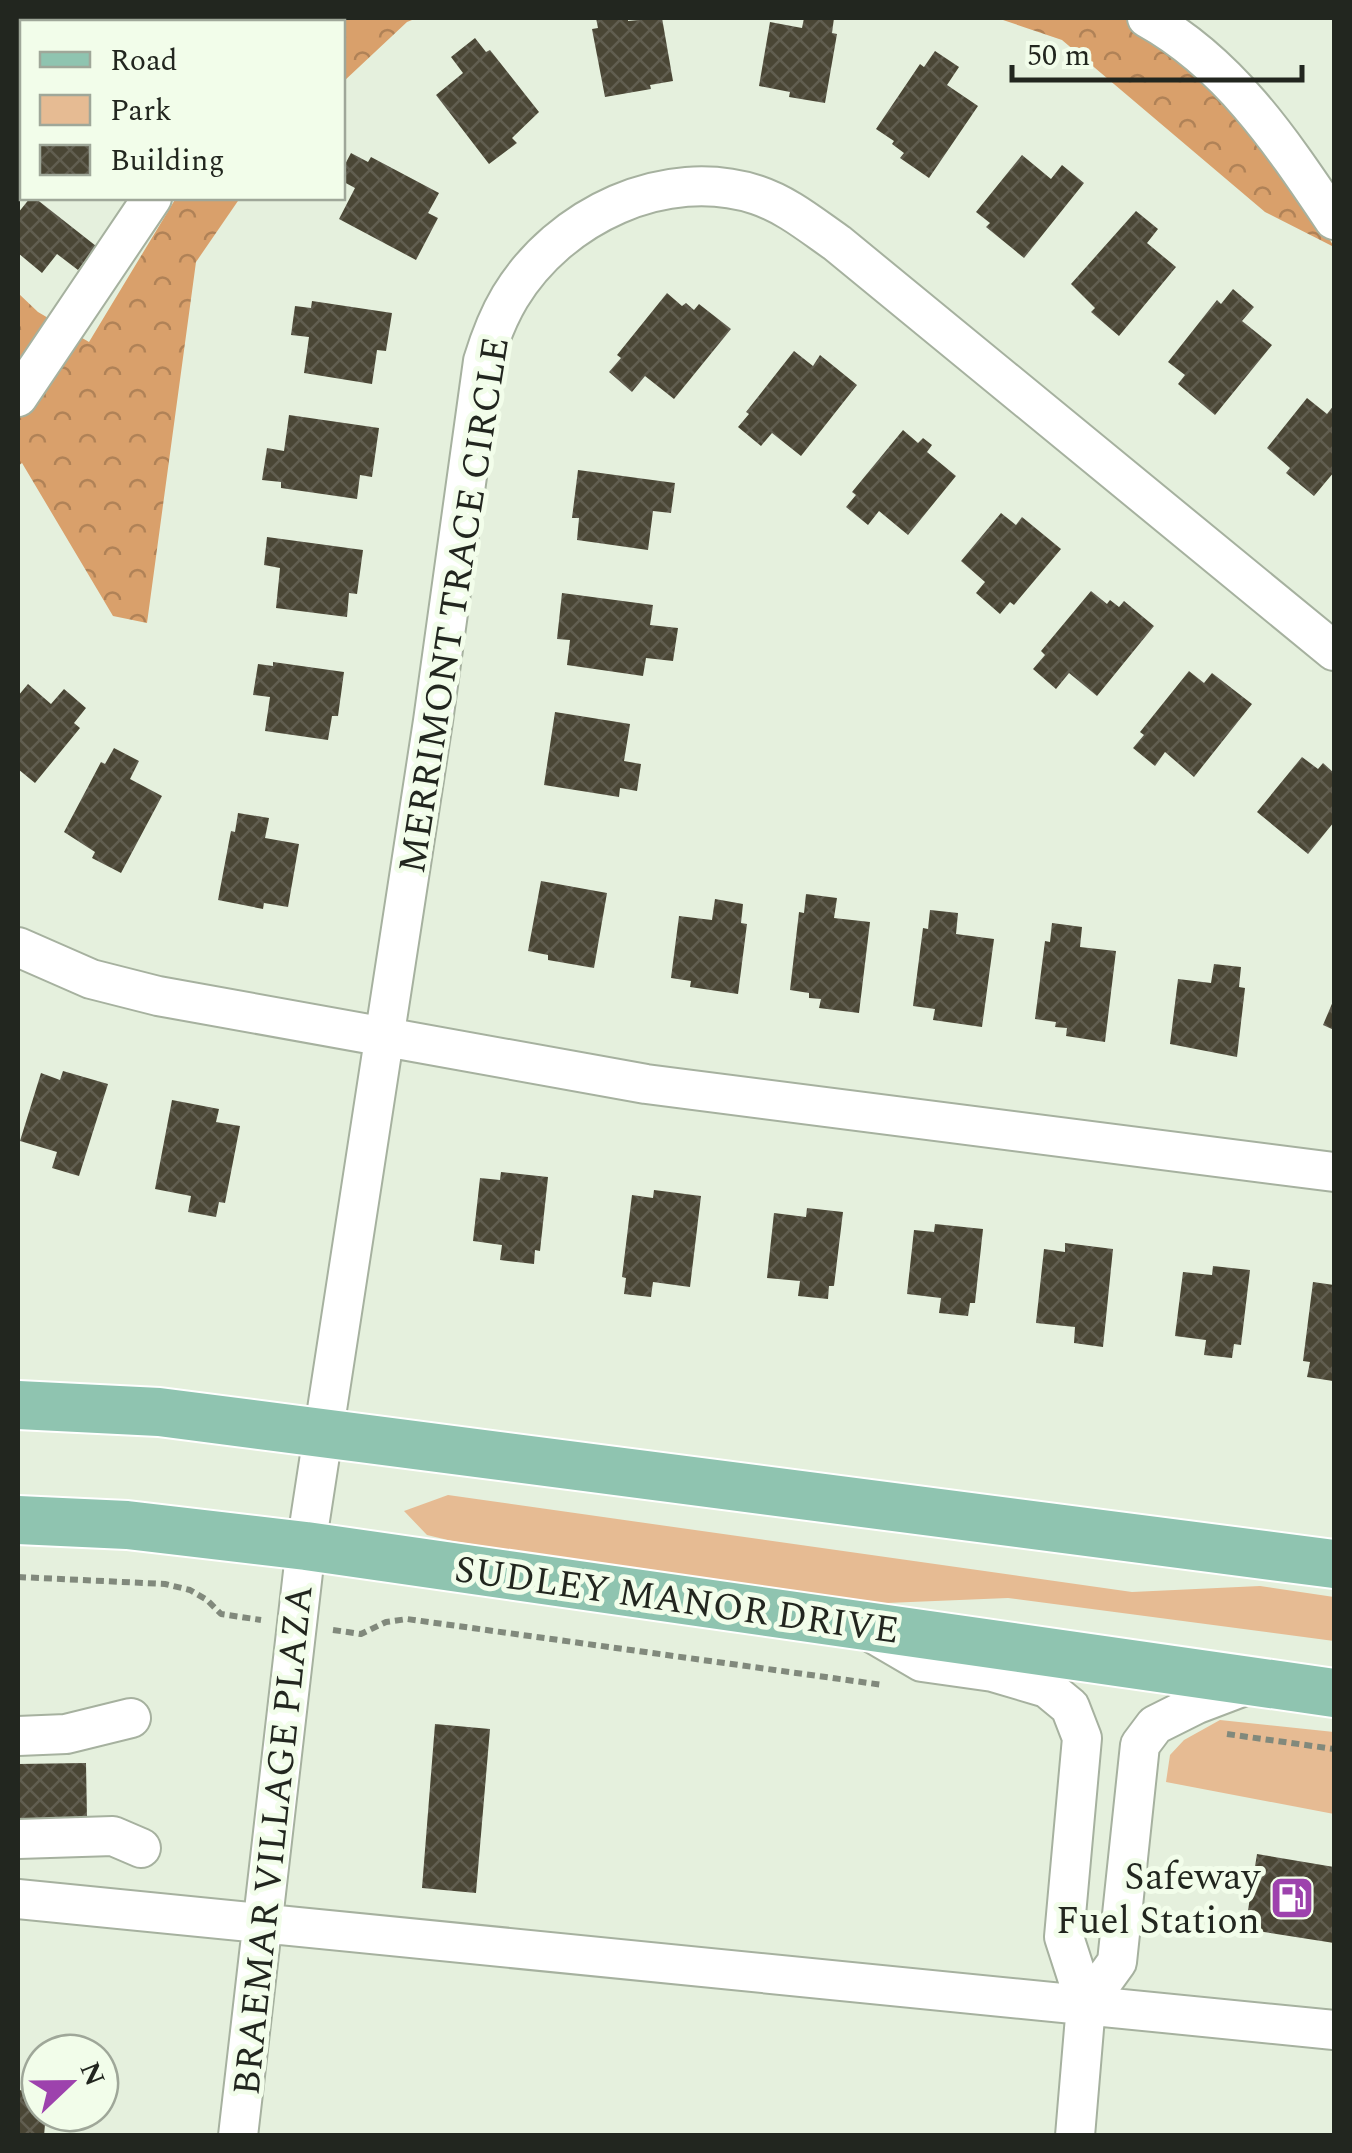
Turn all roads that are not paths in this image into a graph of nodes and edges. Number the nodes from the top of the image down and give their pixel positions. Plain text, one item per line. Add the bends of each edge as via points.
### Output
1 (1147, 18) edge
2 (151, 200) edge
3 (1334, 220) edge
4 (18, 397) edge
5 (1334, 651) edge
6 (18, 947) edge
7 (384, 1038) junction
8 (1334, 1172) edge
9 (18, 1405) edge
10 (323, 1433) junction
11 (18, 1520) edge
12 (306, 1546) junction
13 (1334, 1564) edge
14 (858, 1624) junction
15 (1256, 1682) junction
16 (1334, 1693) edge
17 (131, 1718) dead end
18 (18, 1736) edge
19 (18, 1839) edge
20 (141, 1848) dead end
21 (18, 1899) edge
22 (262, 1923) junction
23 (1086, 2006) junction
24 (1334, 2030) edge
25 (238, 2136) edge
26 (1075, 2136) edge

1 - 3 street via 1198,51 1245,98
2 - 4 street
5 - 7 street, MERRIMONT TRACE CIRCLE via 799,216 753,194 719,188 638,195 577,227 539,261 506,302 483,361
6 - 7 street via 132,990
7 - 8 street via 646,1084
7 - 10 street, MERRIMONT TRACE CIRCLE
9 - 10 main road via 159,1412
10 - 12 street, MERRIMONT TRACE CIRCLE
10 - 13 main road
11 - 12 main road, SUDLEY MANOR DRIVE
12 - 14 main road, SUDLEY MANOR DRIVE
12 - 22 street, BRAEMAR VILLAGE PLAZA
14 - 15 main road, SUDLEY MANOR DRIVE
14 - 23 street via 922,1662 1047,1688 1070,1707 1082,1738 1064,1937
15 - 16 main road, SUDLEY MANOR DRIVE
15 - 23 street via 1155,1726 1140,1744 1117,1962
17 - 18 street via 66,1734
19 - 20 street via 113,1836
21 - 22 street
22 - 23 street
22 - 25 street, BRAEMAR VILLAGE PLAZA
23 - 24 street
23 - 26 street

